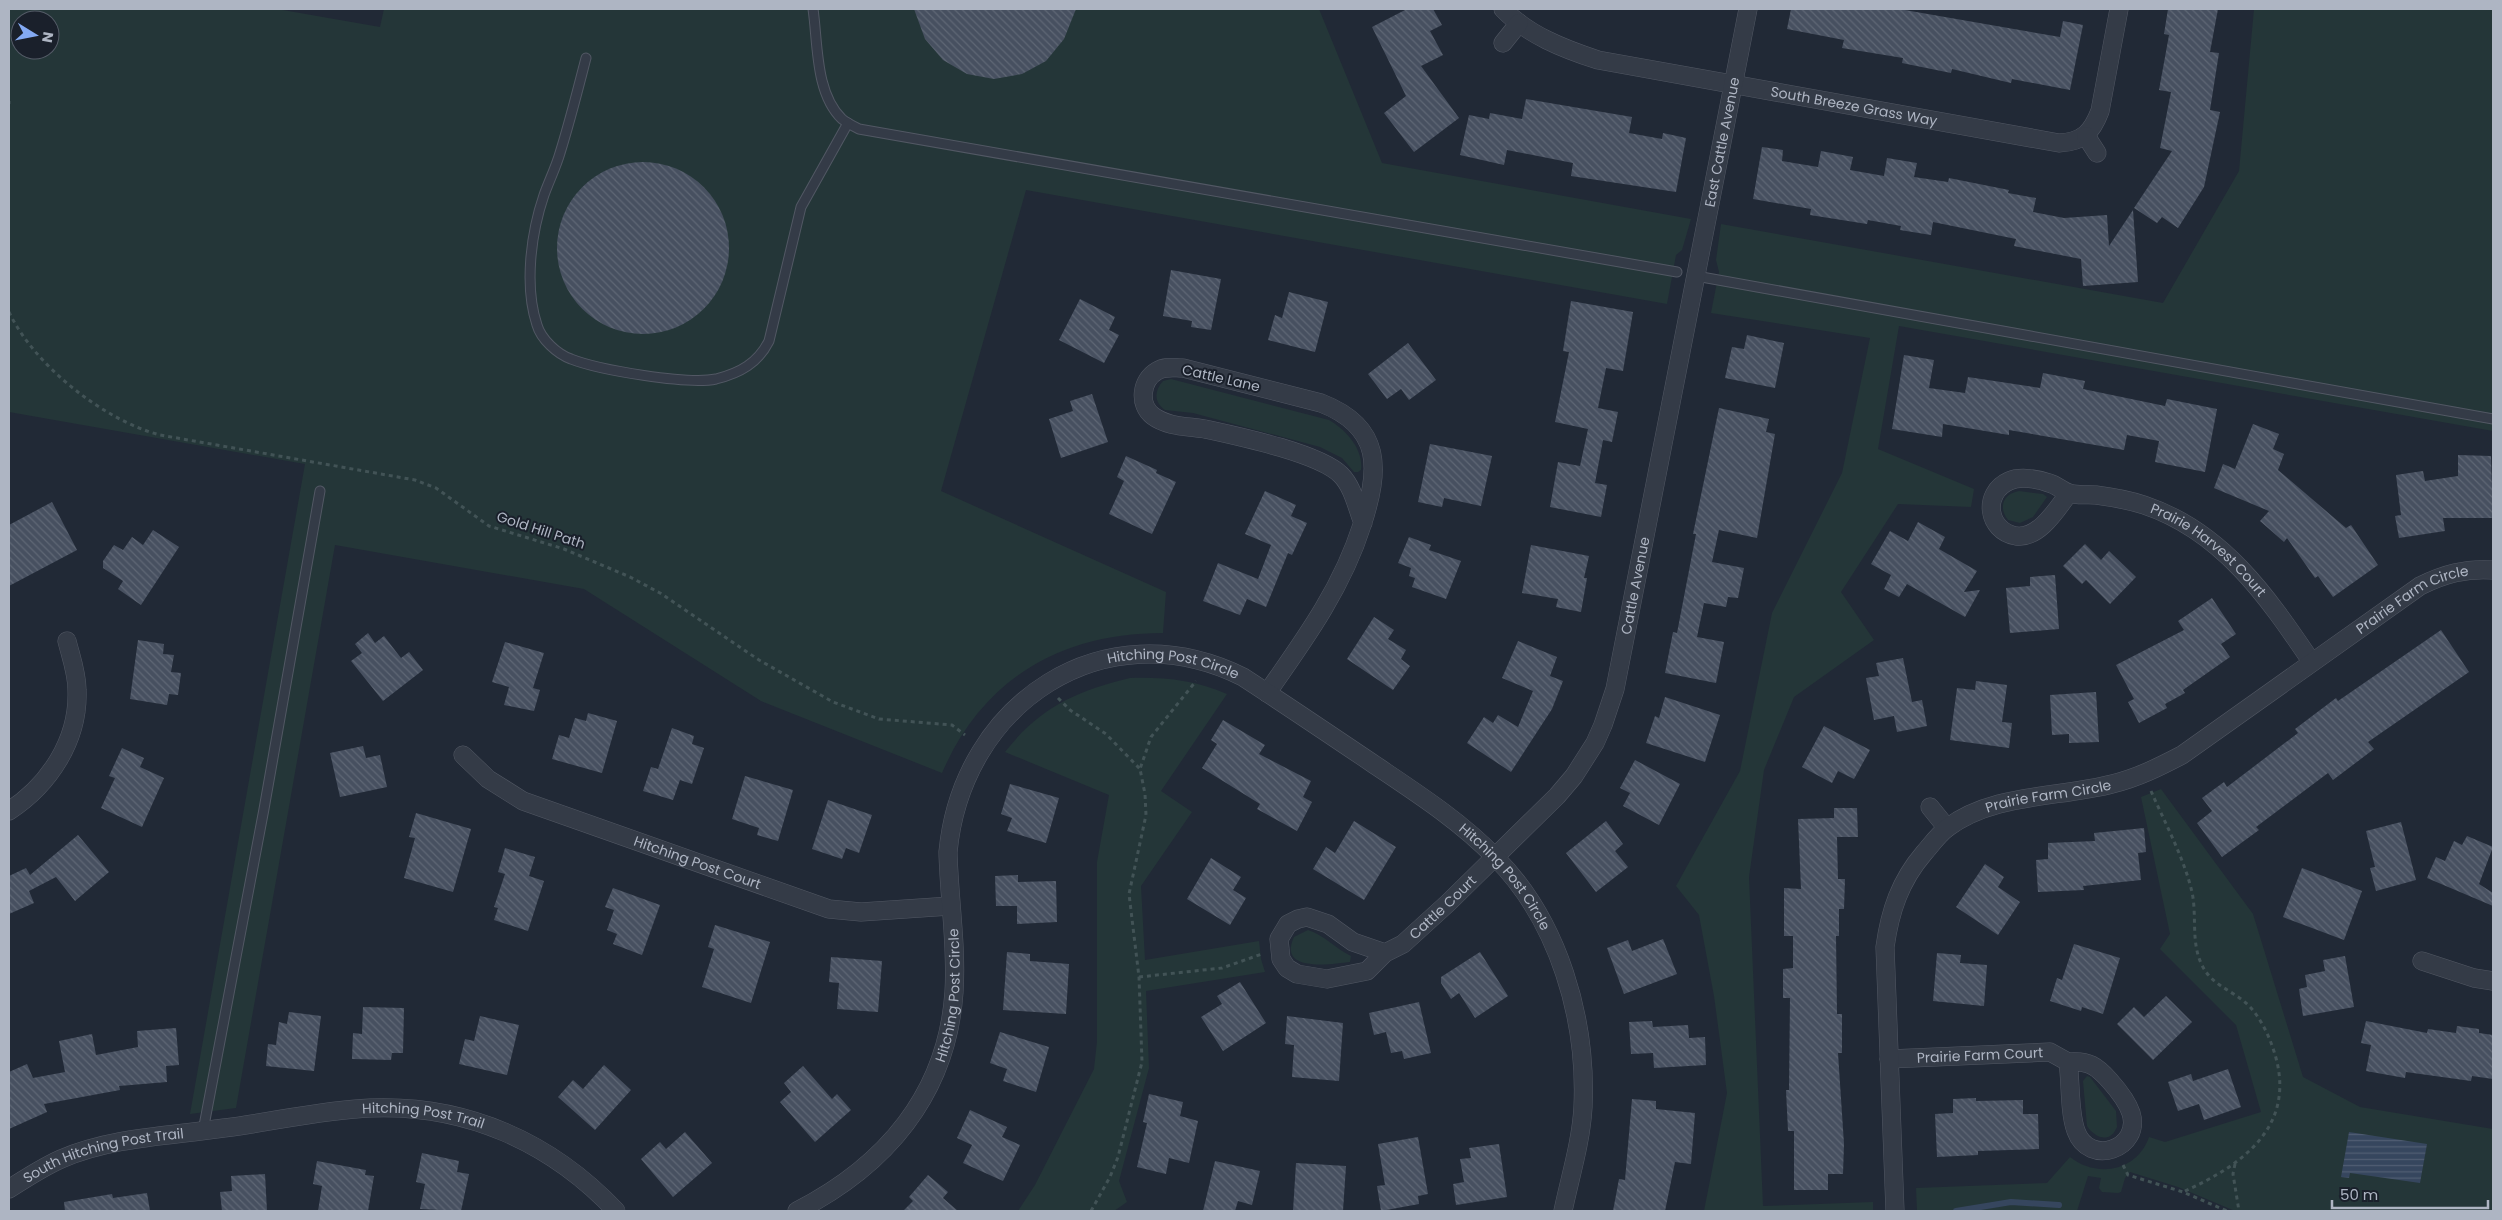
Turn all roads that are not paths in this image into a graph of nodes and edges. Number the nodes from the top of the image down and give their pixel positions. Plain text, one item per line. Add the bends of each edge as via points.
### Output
1 (813, 9) edge
2 (1503, 9) edge
3 (1748, 9) edge
4 (2119, 9) edge
5 (1520, 23) junction
6 (1503, 43) dead end
7 (586, 58) dead end
8 (1733, 84) junction
9 (848, 123) junction
10 (2086, 136) junction
11 (2097, 153) dead end
12 (1677, 272) dead end
13 (1696, 276) junction
14 (2493, 418) edge
15 (320, 491) dead end
16 (2069, 493) dead end
17 (1363, 523) junction
18 (2493, 570) edge
19 (67, 641) dead end
20 (2312, 661) junction
21 (1267, 693) junction
22 (463, 755) dead end
23 (1930, 807) dead end
24 (9, 811) edge
25 (1947, 828) junction
26 (1495, 857) junction
27 (950, 906) junction
28 (1385, 953) junction
29 (2422, 961) dead end
30 (2493, 981) edge
31 (1889, 1059) junction
32 (2068, 1062) junction
33 (203, 1131) junction
34 (9, 1189) edge
35 (616, 1211) edge
36 (796, 1211) edge
37 (1563, 1211) edge
38 (1895, 1211) edge

1 - 9 lane via 823,83 836,111
2 - 5 street, South Breeze Grass Way
3 - 8 street, East Cattle Avenue
4 - 10 street via 2100,111
5 - 6 street
5 - 8 street, South Breeze Grass Way via 1558,45 1598,60
7 - 9 lane via 560,154 543,196 531,268 531,301 537,327 551,347 570,359 617,370 687,380 716,378 752,365 763,354 769,341 801,207
8 - 10 street, South Breeze Grass Way via 2050,142 2069,142
8 - 13 street, East Cattle Avenue
9 - 12 lane via 871,132
10 - 11 street
13 - 14 lane
13 - 26 street, Cattle Avenue via 1610,706 1594,743 1574,776
15 - 33 lane
16 - 20 street, Prairie Harvest Court via 2121,499 2152,508 2191,526 2250,576
17 - 17 street, Cattle Lane via 1374,484 1373,457 1361,429 1338,409 1183,368 1168,367 1150,377 1143,397 1152,416 1164,422 1211,431 1323,462 1342,476 1349,486
17 - 21 street, Cattle Lane via 1352,556 1334,592
18 - 20 street, Prairie Farm Circle via 2462,570 2420,586
19 - 24 street via 77,690 66,745 47,777
20 - 25 street, Prairie Farm Circle via 2182,755 2142,775 2096,788 1992,806
21 - 26 street, Hitching Post Circle via 1428,801
21 - 27 street, Hitching Post Circle via 1243,677 1214,664 1164,655 1104,660 1075,669 1048,683 1026,698 1002,722 967,774 950,831
22 - 27 street, Hitching Post Court via 488,779 523,801 829,909 861,912
23 - 25 street
25 - 31 street, Prairie Farm Circle via 1906,877 1893,905 1884,966
26 - 28 street, Cattle Court via 1403,944
26 - 37 street, Hitching Post Circle via 1514,878 1548,934 1566,978 1578,1025 1583,1108
27 - 36 street, Hitching Post Circle via 954,970 952,1013 944,1049 930,1082 910,1118 866,1168 837,1189
28 - 28 street, Cattle Court via 1353,942 1328,924 1307,917 1288,924 1279,939 1281,959 1287,968 1297,974 1318,978 1339,978 1367,971
29 - 30 street
31 - 32 street, Prairie Farm Court via 2041,1052 2055,1054
31 - 38 street, Prairie Farm Circle
32 - 32 street, Prairie Farm Court via 2076,1133 2087,1146 2102,1152 2122,1145 2132,1121 2127,1103 2092,1063
33 - 34 street, South Hitching Post Trail via 127,1141 76,1153
33 - 35 street, Hitching Post Trail via 368,1108 409,1108 449,1114 532,1144 586,1182

